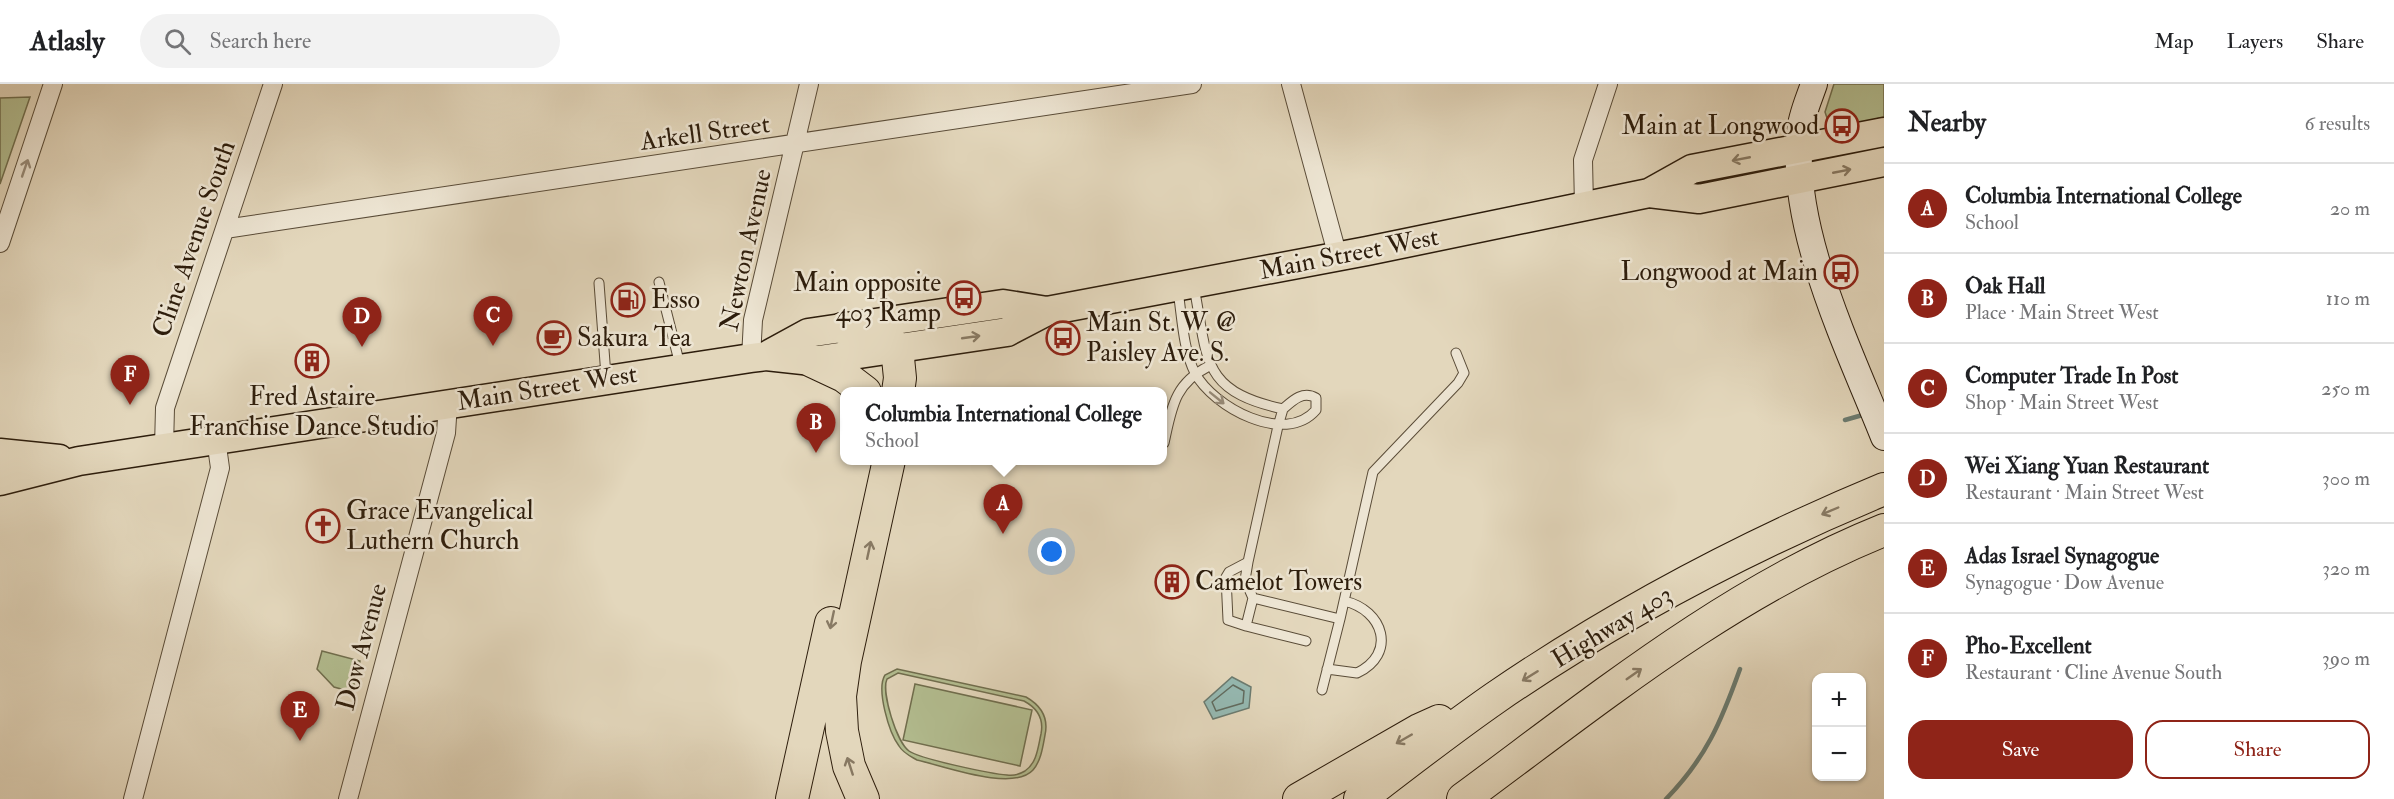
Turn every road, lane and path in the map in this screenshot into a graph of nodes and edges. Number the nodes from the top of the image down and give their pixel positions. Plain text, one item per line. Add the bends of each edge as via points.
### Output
1 (53, 84) edge
2 (273, 84) edge
3 (809, 84) edge
4 (1192, 84) edge
5 (1291, 84) edge
6 (1608, 84) edge
7 (1814, 84) edge
8 (1884, 132) edge
9 (795, 146) junction
10 (1799, 148) junction
11 (1884, 162) edge
12 (1801, 179) junction
13 (1649, 193) junction
14 (1584, 206) junction
15 (225, 229) junction
16 (0, 243) edge
17 (1338, 257) junction
18 (659, 282) dead end
19 (599, 283) dead end
20 (1185, 286) junction
21 (1047, 311) junction
22 (844, 328) junction
23 (897, 348) junction
24 (1456, 353) dead end
25 (759, 357) junction
26 (812, 361) junction
27 (1209, 366) junction
28 (681, 368) junction
29 (1195, 373) junction
30 (607, 378) junction
31 (858, 387) edge
32 (898, 387) edge
33 (448, 404) junction
34 (1282, 409) junction
35 (1278, 426) junction
36 (1167, 430) edge
37 (1884, 437) edge
38 (216, 439) junction
39 (164, 447) junction
40 (0, 453) edge
41 (79, 461) junction
42 (866, 465) edge
43 (888, 465) edge
44 (0, 481) edge
45 (1884, 489) edge
46 (1884, 530) edge
47 (1248, 562) junction
48 (1253, 598) junction
49 (1344, 602) junction
50 (1340, 619) junction
51 (1246, 626) junction
52 (1306, 641) dead end
53 (1327, 669) junction
54 (1322, 690) dead end
55 (1495, 698) junction
56 (1587, 708) junction
57 (134, 799) edge
58 (348, 799) edge
59 (792, 799) edge
60 (863, 799) edge
61 (1299, 799) edge
62 (1360, 799) edge
63 (1463, 799) edge
64 (1494, 799) edge

16 -> 1 street
2 - 15 street, Cline Avenue South
3 - 9 street, Newton Avenue
4 - 9 street, Arkell Street
5 - 17 street
6 - 14 street via 1583,160
7 - 10 main road via 1800,130
8 - 10 main road, Main Street West
9 - 15 street, Arkell Street
9 - 25 street, Newton Avenue via 753,320
10 - 12 main road
10 -> 13 main road, Main Street West via 1692,169
12 -> 11 main road, Main Street West
12 - 13 main road, Main Street West via 1699,199
12 - 37 main road via 1819,269
13 - 14 main road, Main Street West
14 - 17 main road, Main Street West
15 - 39 street, Cline Avenue South via 165,408
17 - 20 main road, Main Street West
18 - 28 lane
19 - 30 lane
20 - 21 main road, Main Street West
20 - 27 lane
20 - 29 lane
21 - 22 main road, Main Street West via 1003,304
23 -> 21 main road, Main Street West via 1007,332
22 - 23 highway via 882,338
22 - 25 main road, Main Street West via 808,333
23 - 26 main road, Main Street West
23 - 32 highway
24 - 49 lane via 1464,373 1458,383 1373,471
25 - 26 main road, Main Street West
25 - 28 main road, Main Street West
26 - 31 highway
27 - 29 lane
27 - 34 lane via 1233,392
28 - 30 main road, Main Street West
29 -> 35 lane via 1214,397 1232,409
29 - 36 lane via 1173,404
30 - 33 main road, Main Street West
33 - 38 main road, Main Street West
33 - 58 street, Dow Avenue via 446,433
34 - 35 lane
34 - 35 lane via 1306,395 1316,398 1312,415
35 - 47 lane
38 - 39 main road, Main Street West
38 - 57 street via 220,468
39 - 41 main road, Main Street West
40 - 41 main road, Main Street West
41 - 44 main road, Main Street West
42 -> 59 highway
60 -> 43 highway via 849,766 840,696
45 -> 55 highway, Highway 403 via 1825,513 1708,571
56 -> 46 highway, Highway 403 via 1686,637 1792,572
47 - 48 lane via 1245,580
47 - 51 lane via 1226,577 1228,620
48 - 50 lane
48 - 51 lane
49 - 50 lane
49 - 53 lane via 1367,610 1374,618 1380,633 1380,651 1357,673
50 - 53 lane
51 - 52 lane
53 - 54 lane
55 -> 61 highway via 1419,730
55 - 62 highway, Highway 403
56 - 63 highway, Highway 403
56 - 64 highway

